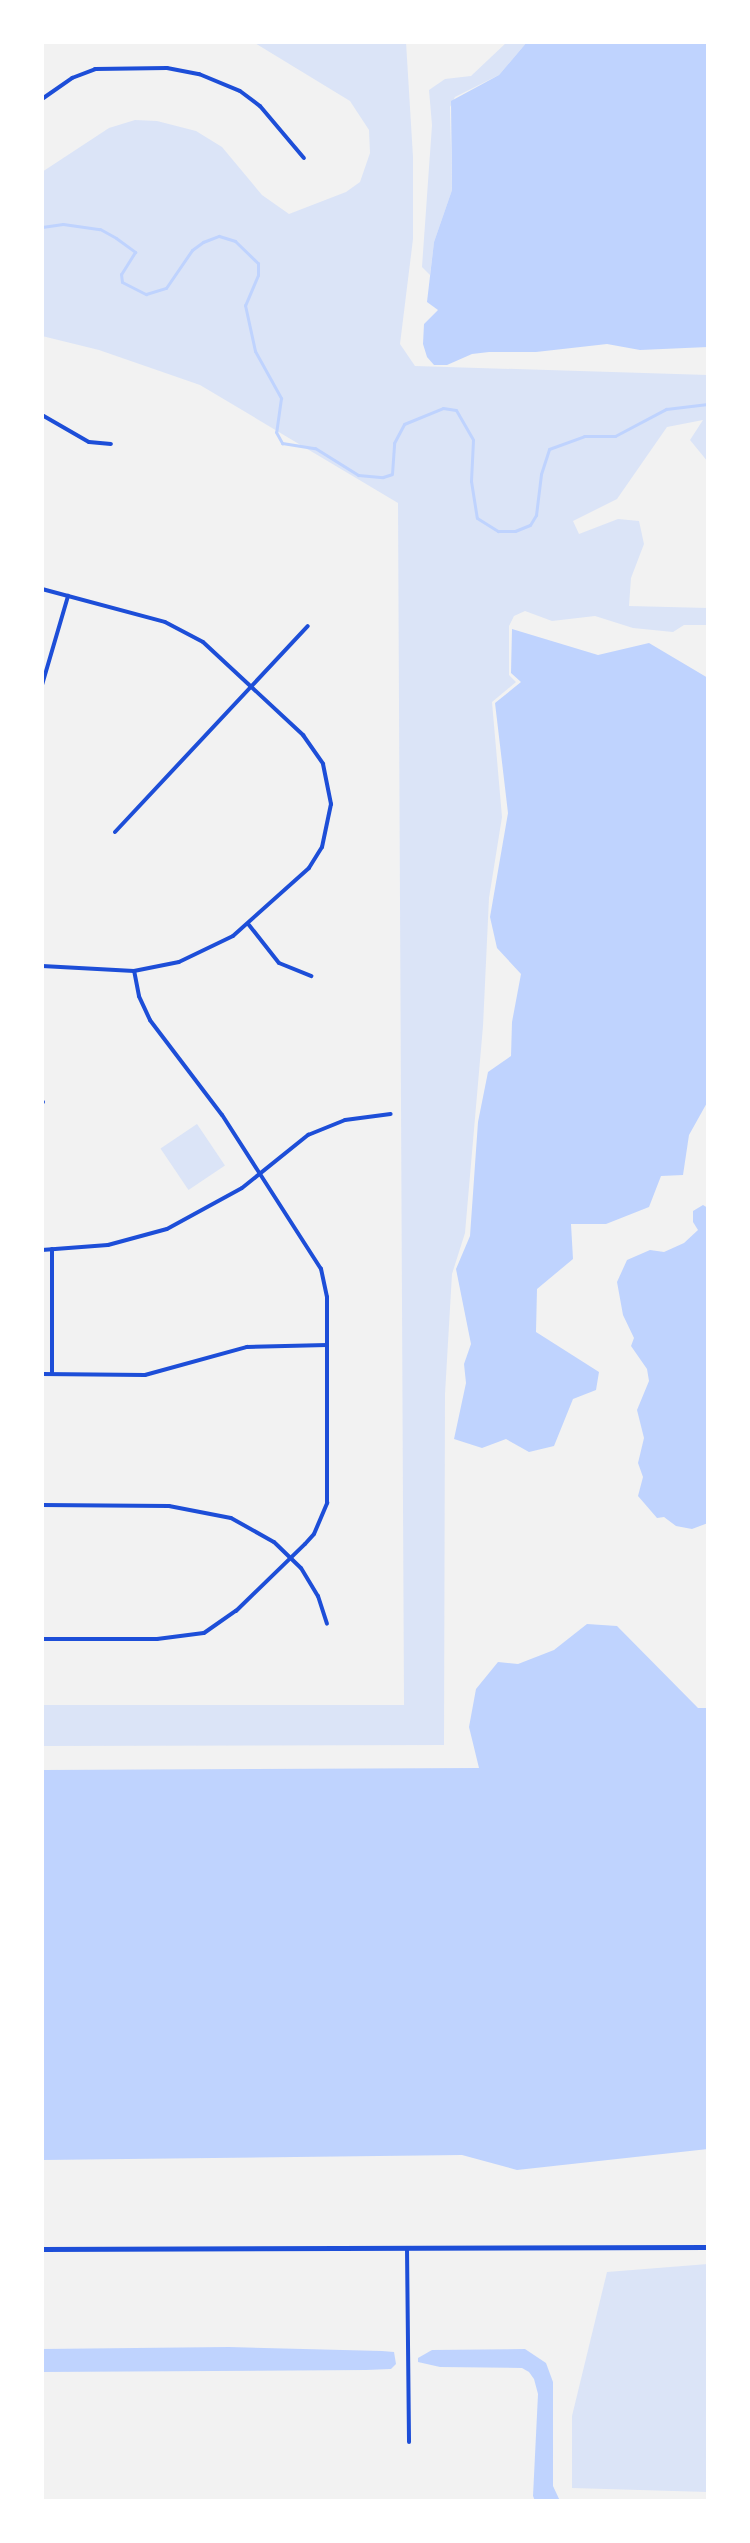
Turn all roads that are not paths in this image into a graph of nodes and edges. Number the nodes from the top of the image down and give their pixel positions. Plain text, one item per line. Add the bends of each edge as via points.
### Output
1 (42, 99) edge
2 (304, 158) dead end
3 (42, 415) edge
4 (111, 444) dead end
5 (42, 589) edge
6 (68, 596) junction
7 (308, 626) dead end
8 (42, 685) edge
9 (252, 686) junction
10 (115, 832) dead end
11 (249, 925) junction
12 (42, 966) edge
13 (134, 971) junction
14 (312, 976) dead end
15 (391, 1114) dead end
16 (259, 1173) junction
17 (52, 1249) junction
18 (42, 1250) edge
19 (327, 1345) junction
20 (42, 1374) edge
21 (52, 1374) junction
22 (42, 1505) edge
23 (291, 1558) junction
24 (327, 1624) dead end
25 (42, 1639) edge
26 (708, 2247) edge
27 (407, 2248) junction
28 (42, 2249) edge
29 (409, 2442) dead end

1 - 2 street via 95,69 167,68 199,74 229,85 260,106
3 - 4 street via 89,442
5 - 6 street
6 - 8 street
6 - 9 street via 175,627 203,642
7 - 9 street
9 - 10 street
9 - 11 street via 314,750 323,764 331,804 322,847 309,868
11 - 13 street via 179,962
11 - 14 street via 279,963
12 - 13 street
13 - 16 street via 150,1020
15 - 16 street via 323,1127
16 - 17 street via 223,1200 167,1229 108,1245
16 - 19 street via 321,1269
17 - 18 street
17 - 21 street
19 - 21 street via 247,1347 145,1375
19 - 23 street via 327,1503 314,1534
20 - 21 street
22 - 23 street via 169,1506 211,1512 254,1528
23 - 24 street via 314,1588
23 - 25 street via 220,1626 204,1633 157,1639
26 - 27 street
27 - 28 street
27 - 29 street

